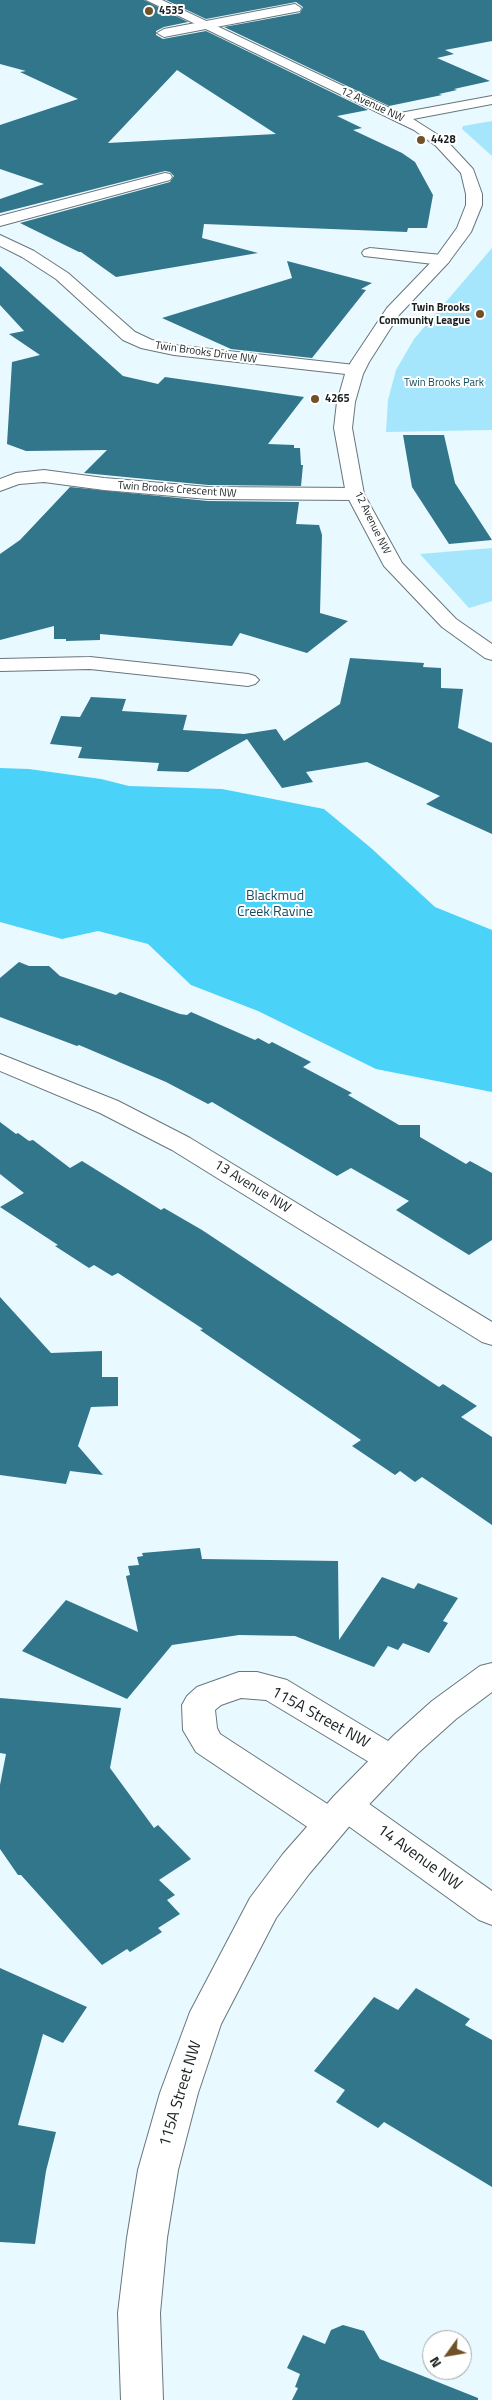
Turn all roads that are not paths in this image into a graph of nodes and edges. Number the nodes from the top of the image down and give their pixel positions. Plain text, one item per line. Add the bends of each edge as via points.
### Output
1 (152, 0) edge
2 (294, 8) dead end
3 (204, 25) junction
4 (164, 33) dead end
5 (492, 100) edge
6 (492, 110) edge
7 (399, 117) junction
8 (414, 125) junction
9 (165, 177) dead end
10 (0, 221) edge
11 (0, 240) edge
12 (370, 253) dead end
13 (442, 260) junction
14 (355, 370) junction
15 (0, 485) edge
16 (355, 494) junction
17 (492, 654) edge
18 (0, 665) edge
19 (248, 680) dead end
20 (0, 1062) edge
21 (492, 1335) edge
22 (492, 1675) edge
23 (391, 1759) junction
24 (338, 1815) junction
25 (492, 1910) edge
26 (142, 2400) edge

1 - 3 street, 12 Avenue NW
2 - 3 street
3 - 4 street
3 - 7 street, 12 Avenue NW
5 - 7 street
6 - 8 street
7 - 8 street, 12 Avenue NW
8 - 13 street, 12 Avenue NW via 441,143 462,164 473,189 474,205 465,229
9 - 10 street
11 - 14 street, Twin Brooks Drive NW via 62,276 129,336 147,344 174,350
12 - 13 street
13 - 14 street, 12 Avenue NW via 393,312
14 - 16 street, 12 Avenue NW via 342,428
15 - 16 street, Twin Brooks Crescent NW via 16,479 44,476 208,493
16 - 17 street, 12 Avenue NW via 394,566 450,623
18 - 19 street via 90,663
20 - 21 street, 13 Avenue NW via 109,1107 173,1139
22 - 23 street, 115A Street NW via 444,1710
23 - 24 street, 115A Street NW
23 - 24 street, 115A Street NW via 275,1689 239,1685 215,1693 199,1705 200,1730 208,1743
24 - 25 street, 14 Avenue NW
24 - 26 street, 115A Street NW via 263,1908 203,2023 179,2093 158,2170 147,2238 139,2313

